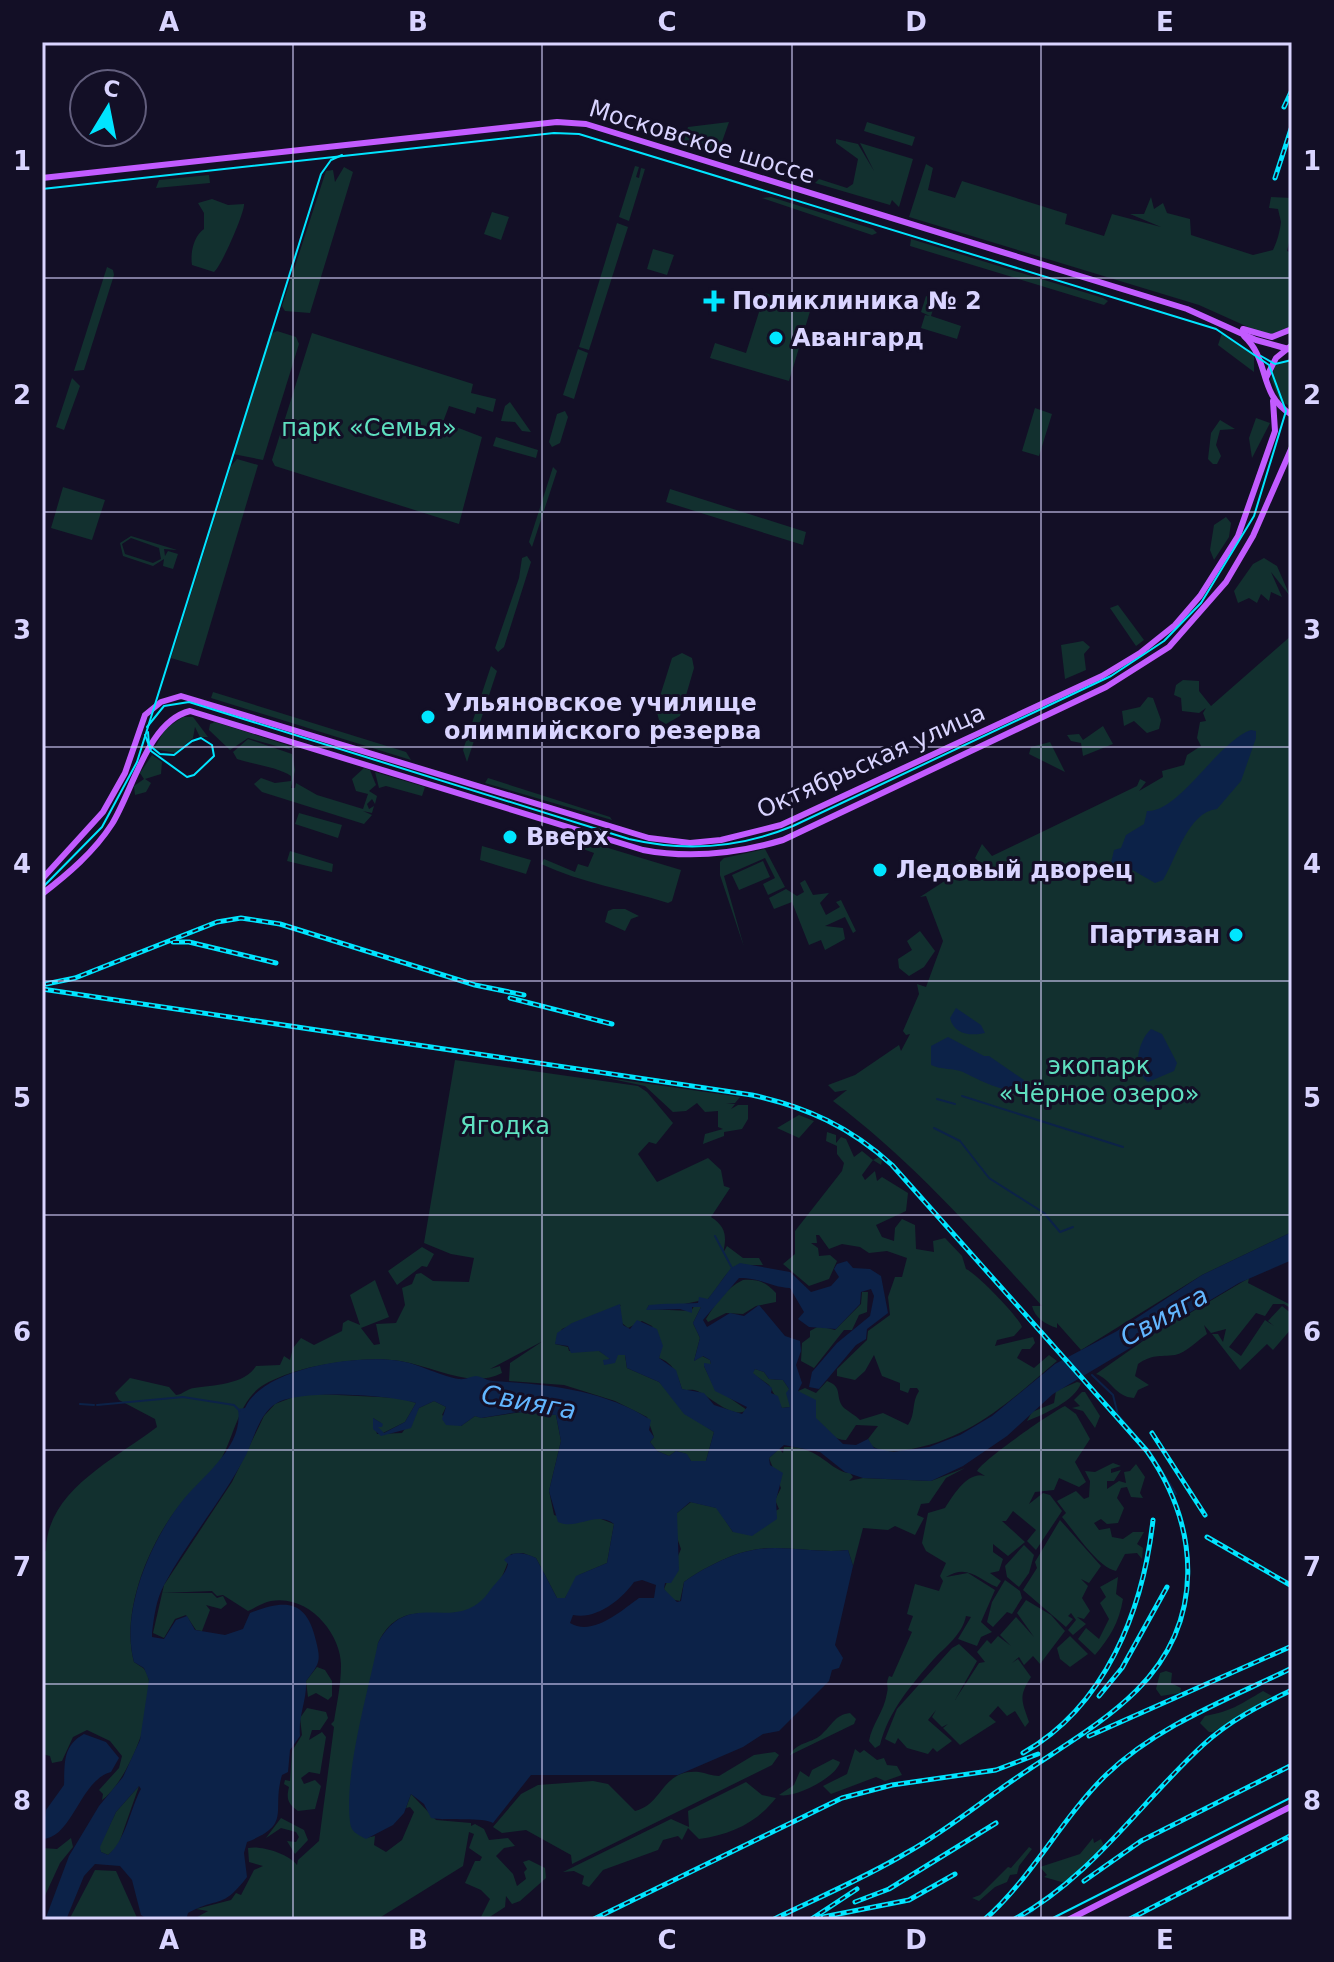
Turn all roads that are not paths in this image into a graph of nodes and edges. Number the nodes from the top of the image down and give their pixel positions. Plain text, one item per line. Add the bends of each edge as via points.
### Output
1 (42, 178) edge
2 (1227, 325) junction
3 (1292, 329) edge
4 (1238, 331) junction
5 (1291, 348) edge
6 (1266, 378) junction
7 (1273, 401) junction
8 (1290, 412) edge
9 (1292, 447) edge
10 (1249, 512) junction
11 (1262, 517) junction
12 (194, 697) junction
13 (190, 711) junction
14 (451, 777) junction
15 (876, 781) junction
16 (448, 788) junction
17 (882, 793) junction
18 (42, 879) edge
19 (42, 894) edge
20 (1292, 1806) edge
21 (1068, 1920) edge

1 - 2 main road, Московское шоссе via 557,122 586,124
2 - 3 main road via 1265,337
2 - 4 main road, Московское шоссе
4 - 5 main road, Московское шоссе
4 - 6 main road, Московское шоссе via 1255,346
5 - 6 main road via 1276,358
6 - 7 main road, Московское шоссе
7 - 8 main road
7 - 10 main road, Октябрьская улица via 1275,431
9 - 11 main road, Октябрьская улица
10 - 11 main road
10 - 15 main road, Октябрьская улица via 1200,596 1140,653 1102,676
11 - 17 main road, Октябрьская улица via 1216,597 1161,653 1109,685
12 - 13 main road
12 - 14 main road, Октябрьская улица
12 - 18 main road via 166,699 143,719 125,773 103,812
13 - 16 main road, Октябрьская улица
13 - 19 main road via 169,720 157,734 110,826
14 - 15 main road, Октябрьская улица via 633,833 690,843 759,832
14 - 16 main road
15 - 17 main road
16 - 17 main road, Октябрьская улица via 625,845 695,855 783,840
20 - 21 main road

